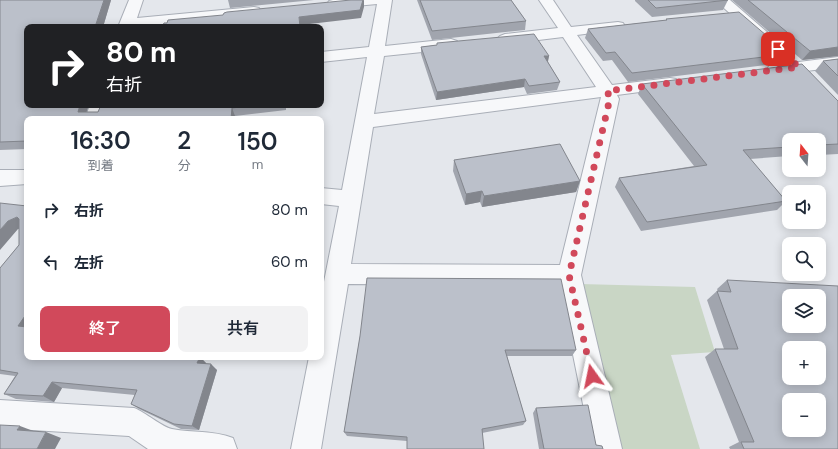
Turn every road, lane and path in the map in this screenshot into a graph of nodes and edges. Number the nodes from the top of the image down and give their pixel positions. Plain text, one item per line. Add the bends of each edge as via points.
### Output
1 (136, 0) edge
2 (376, 0) edge
3 (385, 0) edge
4 (546, 0) edge
5 (722, 0) edge
6 (322, 5) edge
7 (268, 10) edge
8 (738, 14) junction
9 (715, 16) edge
10 (127, 24) edge
11 (136, 24) edge
12 (631, 25) edge
13 (568, 32) junction
14 (494, 40) edge
15 (463, 43) edge
16 (377, 51) junction
17 (324, 57) edge
18 (838, 62) edge
19 (799, 67) junction
20 (760, 72) edge
21 (684, 82) edge
22 (813, 82) edge
23 (607, 91) junction
24 (363, 122) junction
25 (24, 177) edge
26 (0, 178) edge
27 (324, 196) edge
28 (351, 199) junction
29 (338, 274) junction
30 (569, 275) junction
31 (324, 351) edge
32 (322, 360) edge
33 (0, 414) edge
34 (222, 449) edge
35 (306, 449) edge
36 (607, 449) edge

1 - 10 street
2 - 6 street
3 - 16 street
4 - 13 street
5 - 8 street
7 - 11 street
8 - 9 street
8 - 19 street
12 - 13 street
13 - 14 street
13 - 23 street
15 - 16 street
16 - 17 street
16 - 24 street
18 - 19 street
19 - 20 street
19 - 22 street
21 - 23 street
23 - 24 street
23 - 30 street via 610,98
24 - 28 street
25 - 26 street
27 - 28 street
28 - 29 street
29 - 30 street
29 - 31 street
30 - 36 street
32 - 35 street
33 - 34 street via 134,422 165,443

